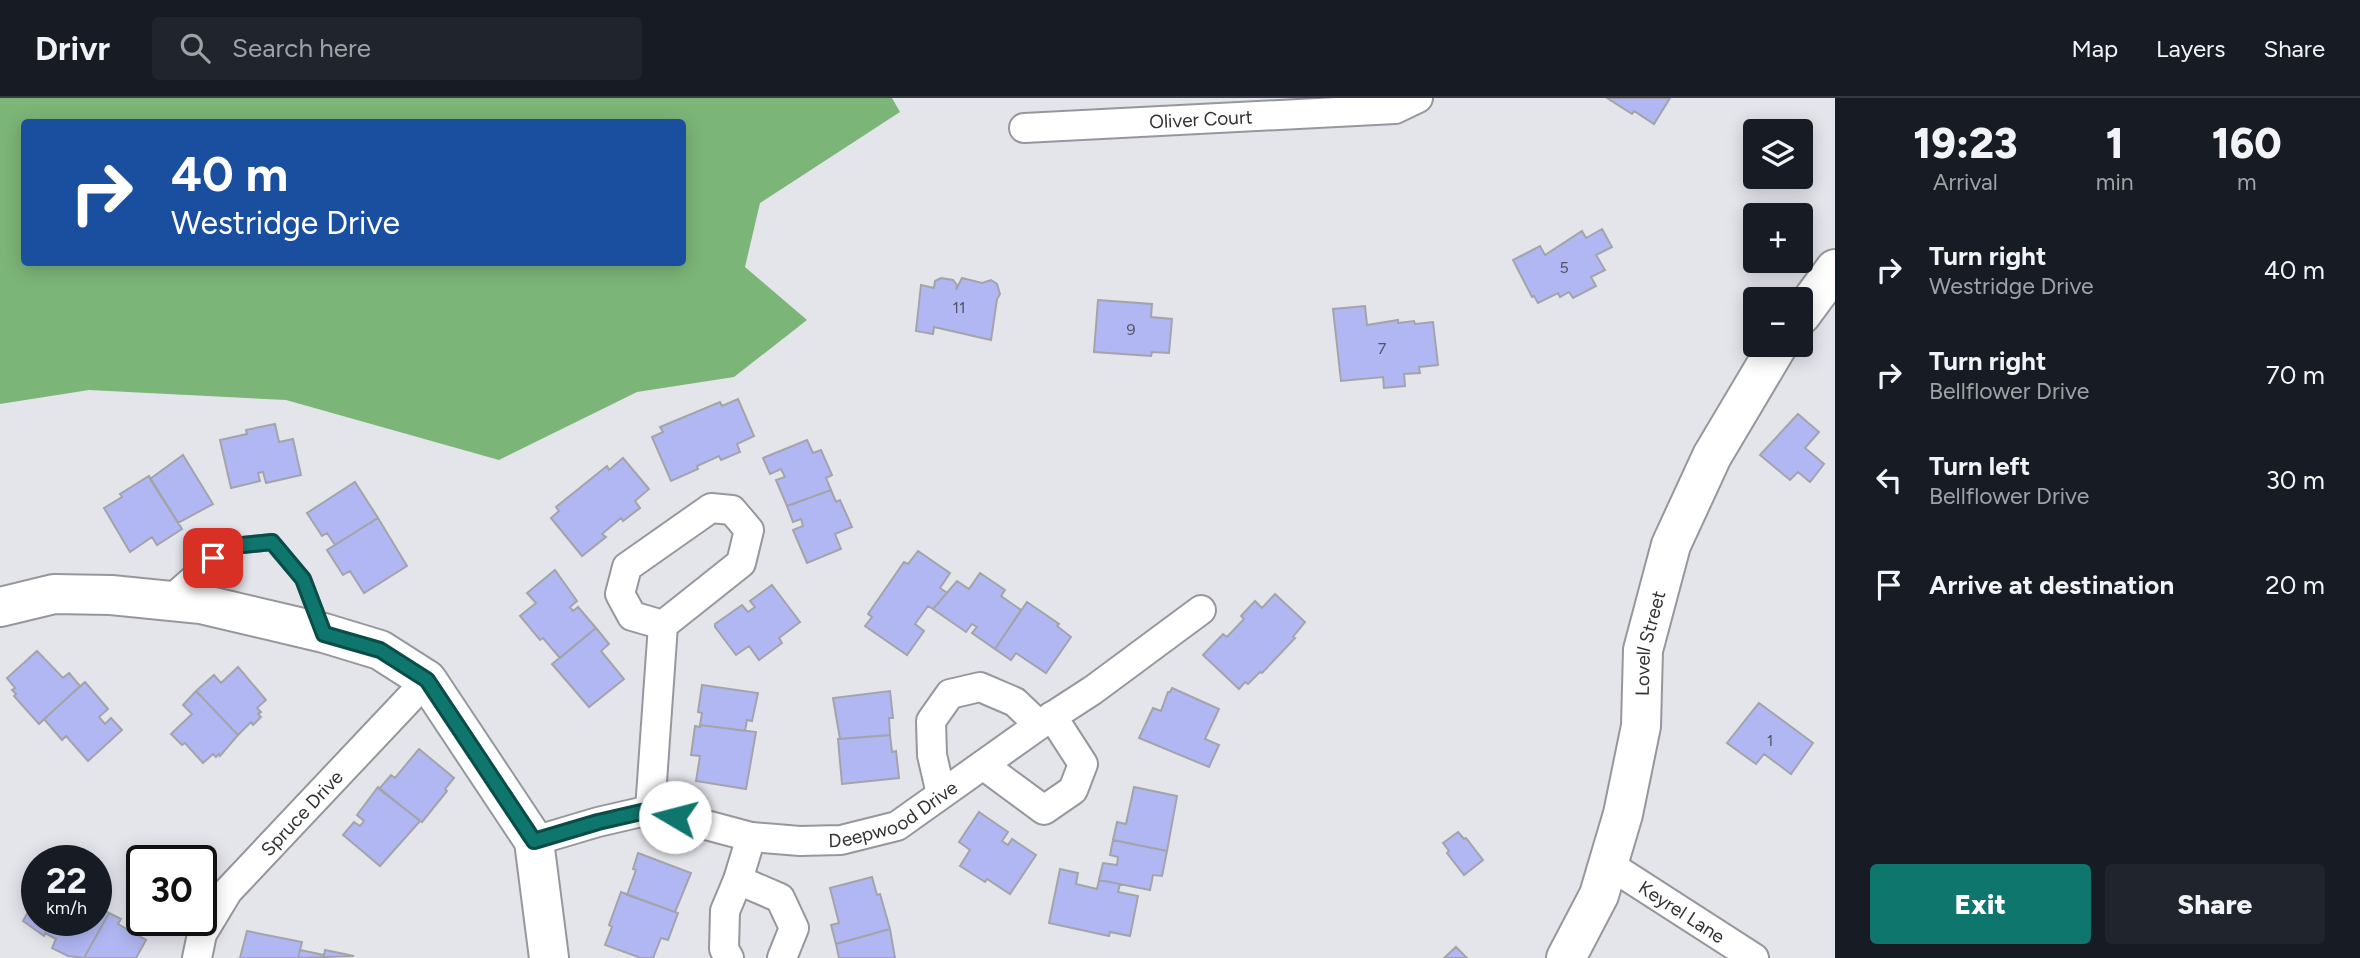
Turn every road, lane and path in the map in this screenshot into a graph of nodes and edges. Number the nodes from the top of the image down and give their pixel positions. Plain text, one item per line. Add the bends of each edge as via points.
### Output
1 (1418, 98) edge
2 (1024, 128) dead end
3 (1835, 269) edge
4 (1813, 299) edge
5 (1771, 357) edge
6 (161, 600) junction
7 (0, 607) edge
8 (1201, 610) dead end
9 (663, 625) junction
10 (324, 634) junction
11 (427, 680) junction
12 (1045, 721) junction
13 (983, 765) junction
14 (941, 794) junction
15 (650, 810) junction
16 (751, 837) junction
17 (534, 841) junction
18 (1608, 864) junction
19 (738, 880) junction
20 (197, 958) edge
21 (549, 958) edge
22 (729, 958) edge
23 (782, 958) edge
24 (1566, 958) edge
25 (1754, 958) edge

1 - 2 street, Oliver Court via 1395,109
3 - 4 street
5 - 18 street, Lovell Street via 1712,456 1671,545 1643,650 1642,726
6 - 7 street via 54,594
6 - 10 street via 201,604
6 - 10 lane via 193,570 233,546 272,542 303,579
8 - 12 street, Deepwood Drive
9 - 9 street via 741,563 749,530 732,510 711,508 627,567 620,594 632,616
9 - 15 street
10 - 11 street via 380,650
11 - 17 street
11 - 20 street, Spruce Drive via 228,891 202,934
12 - 13 street, Deepwood Drive
12 - 13 street via 1083,764 1073,790 1054,804 1044,810
12 - 14 street via 980,687 950,694 931,721 932,755
13 - 14 street, Deepwood Drive
14 - 16 street, Deepwood Drive via 897,826 841,840
15 - 16 street, Deepwood Drive
15 - 17 street, Deepwood Drive
16 - 19 street
17 - 21 street
18 - 24 street, Lovell Street via 1599,895
18 - 25 street, Keyrel Lane
19 - 22 street via 725,911 724,948
19 - 23 street via 780,898 794,928

